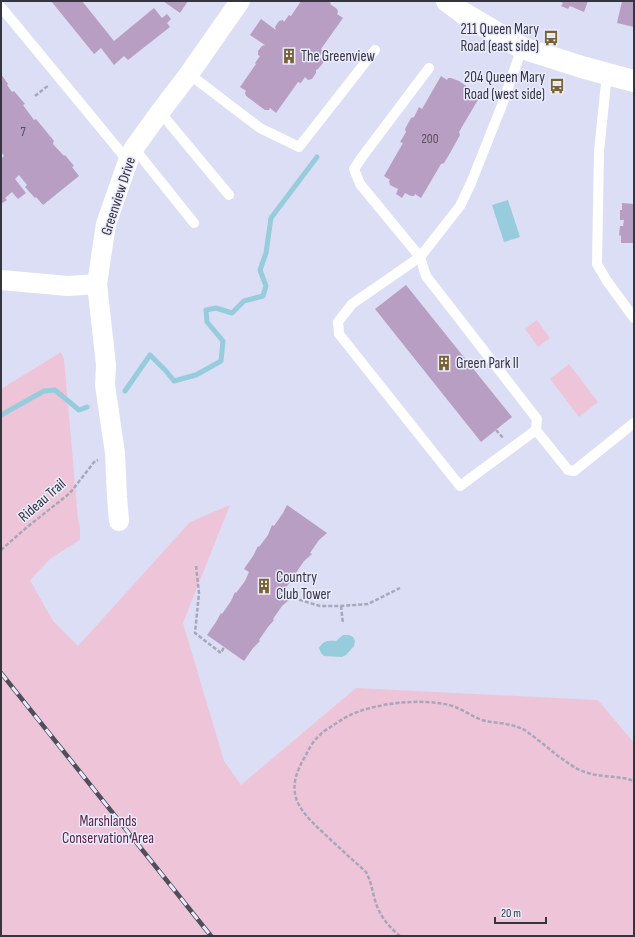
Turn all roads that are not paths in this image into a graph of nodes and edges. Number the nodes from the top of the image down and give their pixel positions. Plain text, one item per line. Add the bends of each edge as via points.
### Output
1 (240, 1) edge
2 (447, 1) edge
3 (1, 7) edge
4 (522, 48) junction
5 (375, 50) dead end
6 (429, 68) dead end
7 (189, 74) junction
8 (607, 74) junction
9 (634, 82) edge
10 (160, 112) junction
11 (131, 154) junction
12 (229, 195) dead end
13 (194, 223) dead end
14 (420, 257) junction
15 (1, 280) edge
16 (97, 284) junction
17 (634, 318) edge
18 (634, 423) edge
19 (536, 430) junction
20 (119, 520) dead end

1 - 7 street, Greenview Drive
2 - 4 street
3 - 11 lane
4 - 8 street
4 - 14 lane via 460,206
5 - 7 lane via 299,147 260,128
6 - 14 lane via 354,169 360,184
7 - 10 street, Greenview Drive
8 - 9 street
8 - 17 lane via 600,151 597,264
10 - 11 street, Greenview Drive
10 - 12 lane
11 - 13 lane
11 - 16 street, Greenview Drive via 106,224
14 - 19 lane via 426,276 537,419
14 - 19 lane via 352,304 338,322 339,334 460,486
15 - 16 street via 68,286
16 - 20 street, Greenview Drive via 106,365 105,385 115,453
18 - 19 lane via 574,471 568,470

